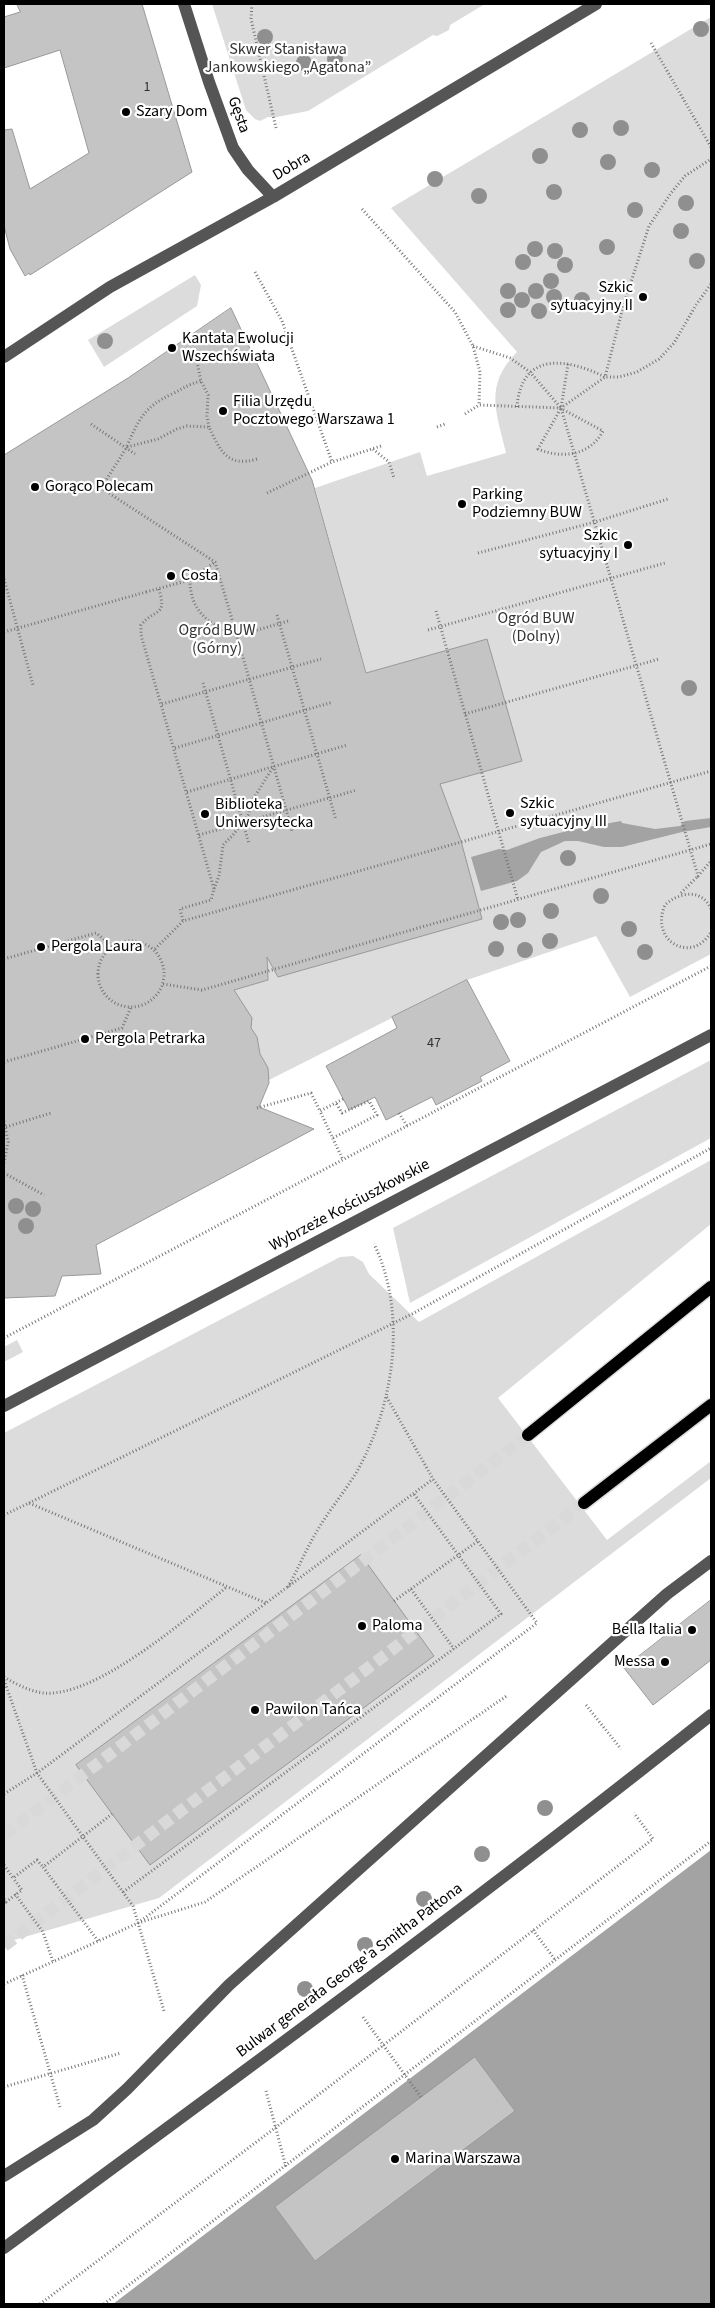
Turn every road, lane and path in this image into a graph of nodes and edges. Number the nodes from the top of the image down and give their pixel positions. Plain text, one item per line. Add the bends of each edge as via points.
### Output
1 (184, 4) edge
2 (252, 4) edge
3 (596, 4) edge
4 (651, 42) dead end
5 (276, 128) dead end
6 (711, 147) edge
7 (711, 159) edge
8 (273, 197) junction
9 (362, 209) dead end
10 (255, 272) dead end
11 (711, 284) edge
12 (473, 346) junction
13 (194, 348) dead end
14 (4, 357) edge
15 (568, 364) junction
16 (530, 372) junction
17 (605, 377) junction
18 (201, 381) junction
19 (479, 405) junction
20 (517, 407) junction
21 (561, 408) junction
22 (465, 414) dead end
23 (91, 424) dead end
24 (445, 424) dead end
25 (209, 427) junction
26 (437, 427) dead end
27 (381, 446) dead end
28 (127, 447) junction
29 (372, 449) junction
30 (135, 454) dead end
31 (574, 454) junction
32 (257, 459) dead end
33 (332, 462) junction
34 (394, 478) dead end
35 (267, 493) dead end
36 (668, 499) dead end
37 (595, 522) junction
38 (478, 553) dead end
39 (215, 562) junction
40 (665, 563) dead end
41 (4, 579) edge
42 (612, 579) junction
43 (190, 580) junction
44 (159, 589) junction
45 (436, 611) dead end
46 (277, 615) dead end
47 (288, 621) dead end
48 (279, 624) junction
49 (440, 627) junction
50 (428, 630) dead end
51 (4, 632) edge
52 (237, 636) junction
53 (659, 659) dead end
54 (321, 660) dead end
55 (638, 665) junction
56 (292, 668) junction
57 (249, 680) junction
58 (204, 684) dead end
59 (34, 685) dead end
60 (205, 692) junction
61 (333, 702) dead end
62 (162, 704) junction
63 (304, 710) junction
64 (465, 714) junction
65 (261, 723) junction
66 (218, 735) junction
67 (347, 745) dead end
68 (175, 748) junction
69 (317, 754) junction
70 (274, 766) junction
71 (711, 771) edge
72 (230, 779) junction
73 (670, 782) junction
74 (357, 790) dead end
75 (187, 792) junction
76 (329, 798) junction
77 (286, 810) junction
78 (336, 820) dead end
79 (242, 822) junction
80 (292, 831) dead end
81 (498, 831) junction
82 (199, 835) junction
83 (249, 844) dead end
84 (711, 844) edge
85 (690, 848) junction
86 (711, 860) edge
87 (698, 876) junction
88 (214, 889) junction
89 (680, 894) junction
90 (518, 900) junction
91 (711, 909) edge
92 (184, 921) junction
93 (711, 932) edge
94 (709, 938) edge
95 (112, 946) junction
96 (155, 949) junction
97 (4, 959) edge
98 (711, 966) edge
99 (163, 984) junction
100 (131, 1007) junction
101 (711, 1035) edge
102 (4, 1062) edge
103 (343, 1099) dead end
104 (336, 1102) junction
105 (257, 1108) dead end
106 (320, 1111) junction
107 (51, 1113) dead end
108 (399, 1113) dead end
109 (4, 1121) edge
110 (407, 1126) junction
111 (6, 1127) junction
112 (333, 1138) junction
113 (711, 1148) edge
114 (344, 1160) junction
115 (4, 1163) edge
116 (4, 1173) edge
117 (44, 1195) dead end
118 (362, 1218) junction
119 (711, 1287) edge
120 (393, 1322) junction
121 (4, 1338) edge
122 (386, 1396) junction
123 (4, 1406) edge
124 (711, 1406) edge
125 (528, 1436) tunnel mouth
126 (434, 1479) junction
127 (414, 1494) junction
128 (29, 1503) junction
129 (584, 1503) tunnel mouth
130 (4, 1515) edge
131 (478, 1541) junction
132 (458, 1555) junction
133 (711, 1561) edge
134 (226, 1587) junction
135 (288, 1587) junction
136 (411, 1589) junction
137 (394, 1601) dead end
138 (266, 1603) junction
139 (454, 1649) junction
140 (4, 1679) edge
141 (568, 1682) junction
142 (511, 1693) dead end
143 (711, 1715) edge
144 (640, 1772) junction
145 (37, 1773) junction
146 (4, 1794) edge
147 (112, 1814) dead end
148 (83, 1837) junction
149 (653, 1839) dead end
150 (711, 1841) edge
151 (4, 1865) edge
152 (43, 1867) junction
153 (13, 1878) junction
154 (123, 1892) junction
155 (15, 1894) junction
156 (4, 1899) edge
157 (138, 1923) junction
158 (533, 1930) junction
159 (98, 1941) junction
160 (556, 1960) junction
161 (53, 1962) junction
162 (22, 1975) junction
163 (4, 1984) edge
164 (161, 2002) dead end
165 (374, 2031) dead end
166 (106, 2056) dead end
167 (50, 2073) junction
168 (263, 2082) dead end
169 (4, 2087) edge
170 (421, 2097) dead end
171 (59, 2104) dead end
172 (276, 2128) junction
173 (286, 2167) junction
174 (4, 2176) edge
175 (4, 2248) edge
176 (40, 2304) edge
177 (104, 2304) edge

1 - 8 street, Gęsta via 233,148
2 - 5 path via 251,19
3 - 8 street, Dobra
4 - 6 path
7 - 17 path via 685,176 649,226
8 - 14 street, Dobra via 110,287
9 - 12 path via 455,312
10 - 33 path via 282,321
11 - 17 path via 674,343 659,359 637,372
12 - 16 path via 510,358
12 - 19 path via 480,372
13 - 18 path
15 - 16 path via 552,363
15 - 17 path
15 - 21 path
16 - 20 path via 518,396
16 - 21 path
17 - 21 path
18 - 25 path via 208,395
18 - 28 path via 159,399 146,409
19 - 20 path
19 - 22 path
20 - 21 path
21 - 31 path
21 - 31 path via 538,449 553,454
21 - 31 path via 603,431 596,442
23 - 28 path
24 - 26 path
25 - 28 path via 187,426 158,439
25 - 32 path via 226,456 237,461
27 - 29 path
28 - 30 path
28 - 39 path via 101,488
29 - 33 path
29 - 34 path via 388,462
31 - 37 path
33 - 35 path
36 - 37 path
37 - 38 path
37 - 42 path
39 - 43 path
39 - 52 path
40 - 42 path
41 - 59 path
42 - 49 path
42 - 55 path
43 - 44 path
43 - 52 path via 191,596 201,614 215,626
44 - 51 path, bridge
44 - 62 path via 163,604 140,629
45 - 49 path
46 - 48 path
47 - 48 path
48 - 52 path
48 - 56 path
49 - 50 path
49 - 64 path
52 - 57 path
53 - 55 path
54 - 56 path
55 - 64 path
55 - 73 path
56 - 57 path
56 - 63 path
57 - 60 path
57 - 65 path
58 - 60 path
60 - 62 path
60 - 66 path
61 - 63 path
62 - 68 path
63 - 65 path
63 - 69 path
64 - 81 path
65 - 66 path
65 - 70 path
66 - 68 path
66 - 72 path
67 - 69 path
68 - 75 path
69 - 70 path
69 - 76 path
70 - 72 path
70 - 77 path
70 - 79 path
71 - 73 path
72 - 75 path
72 - 79 path
73 - 81 path
73 - 85 path
74 - 76 path
75 - 82 path
76 - 77 path
76 - 78 path
77 - 79 path
77 - 80 path
79 - 82 path
79 - 83 path
79 - 88 path via 223,845
81 - 90 path
81 - 92 path
82 - 88 path
84 - 85 path
85 - 87 path
85 - 90 path
86 - 87 path
87 - 89 path
88 - 92 path via 211,900 180,909
89 - 91 path via 697,895
89 - 94 path via 665,905 661,913 660,922 667,939 674,945 692,947
90 - 99 path via 202,990
92 - 96 path
93 - 94 path
95 - 96 path via 130,940
95 - 97 path via 96,933
95 - 100 path via 100,962 99,983 112,1000 120,1006
96 - 99 path via 164,965
98 - 110 path
99 - 100 path via 151,1001
100 - 102 path via 122,1028
101 - 118 street, Wybrzeże Kościuszkowskie
103 - 104 path
104 - 106 path
104 - 112 path via 342,1113 369,1101 377,1115
105 - 106 path via 311,1093
106 - 112 path
107 - 111 path
108 - 110 path
109 - 111 path
110 - 114 path
111 - 115 path via 8,1142
112 - 114 path
113 - 120 path
114 - 121 path
116 - 117 path
118 - 120 path via 382,1260
118 - 123 street, Wybrzeże Kościuszkowskie
119 - 125 main road
120 - 122 path via 393,1360
120 - 128 path
122 - 126 path
122 - 135 path via 356,1472 320,1527
124 - 129 main road
126 - 127 path
126 - 131 path
127 - 132 path
127 - 135 path
128 - 130 path
128 - 134 path
131 - 132 path
131 - 157 path via 537,1622
132 - 136 path
132 - 139 path via 501,1614
133 - 141 street via 667,1594
134 - 138 path
134 - 140 path via 126,1663 96,1679 54,1693 26,1688
135 - 138 path
136 - 137 path
136 - 139 path
138 - 145 path
139 - 154 path
140 - 145 path
141 - 144 path
141 - 174 street via 229,1986 107,2108
142 - 157 path via 205,1902
143 - 144 street, Bulwar generała George'a Smitha Pattona
144 - 175 street, Bulwar generała George'a Smitha Pattona
145 - 146 path
145 - 148 path
147 - 148 path
148 - 152 path
148 - 154 path
149 - 158 path
150 - 160 path
151 - 153 path
152 - 153 path via 37,1860
152 - 159 path
153 - 155 path via 22,1890
154 - 157 path via 133,1906
155 - 156 path via 6,1902
155 - 161 path via 43,1932
157 - 159 path
157 - 164 path
158 - 160 path
158 - 172 path
159 - 161 path
160 - 173 path
161 - 162 path
162 - 163 path
162 - 167 path
165 - 170 path, bridge
166 - 167 path
167 - 169 path
167 - 171 path
168 - 172 path
172 - 173 path
172 - 176 path
173 - 177 path

